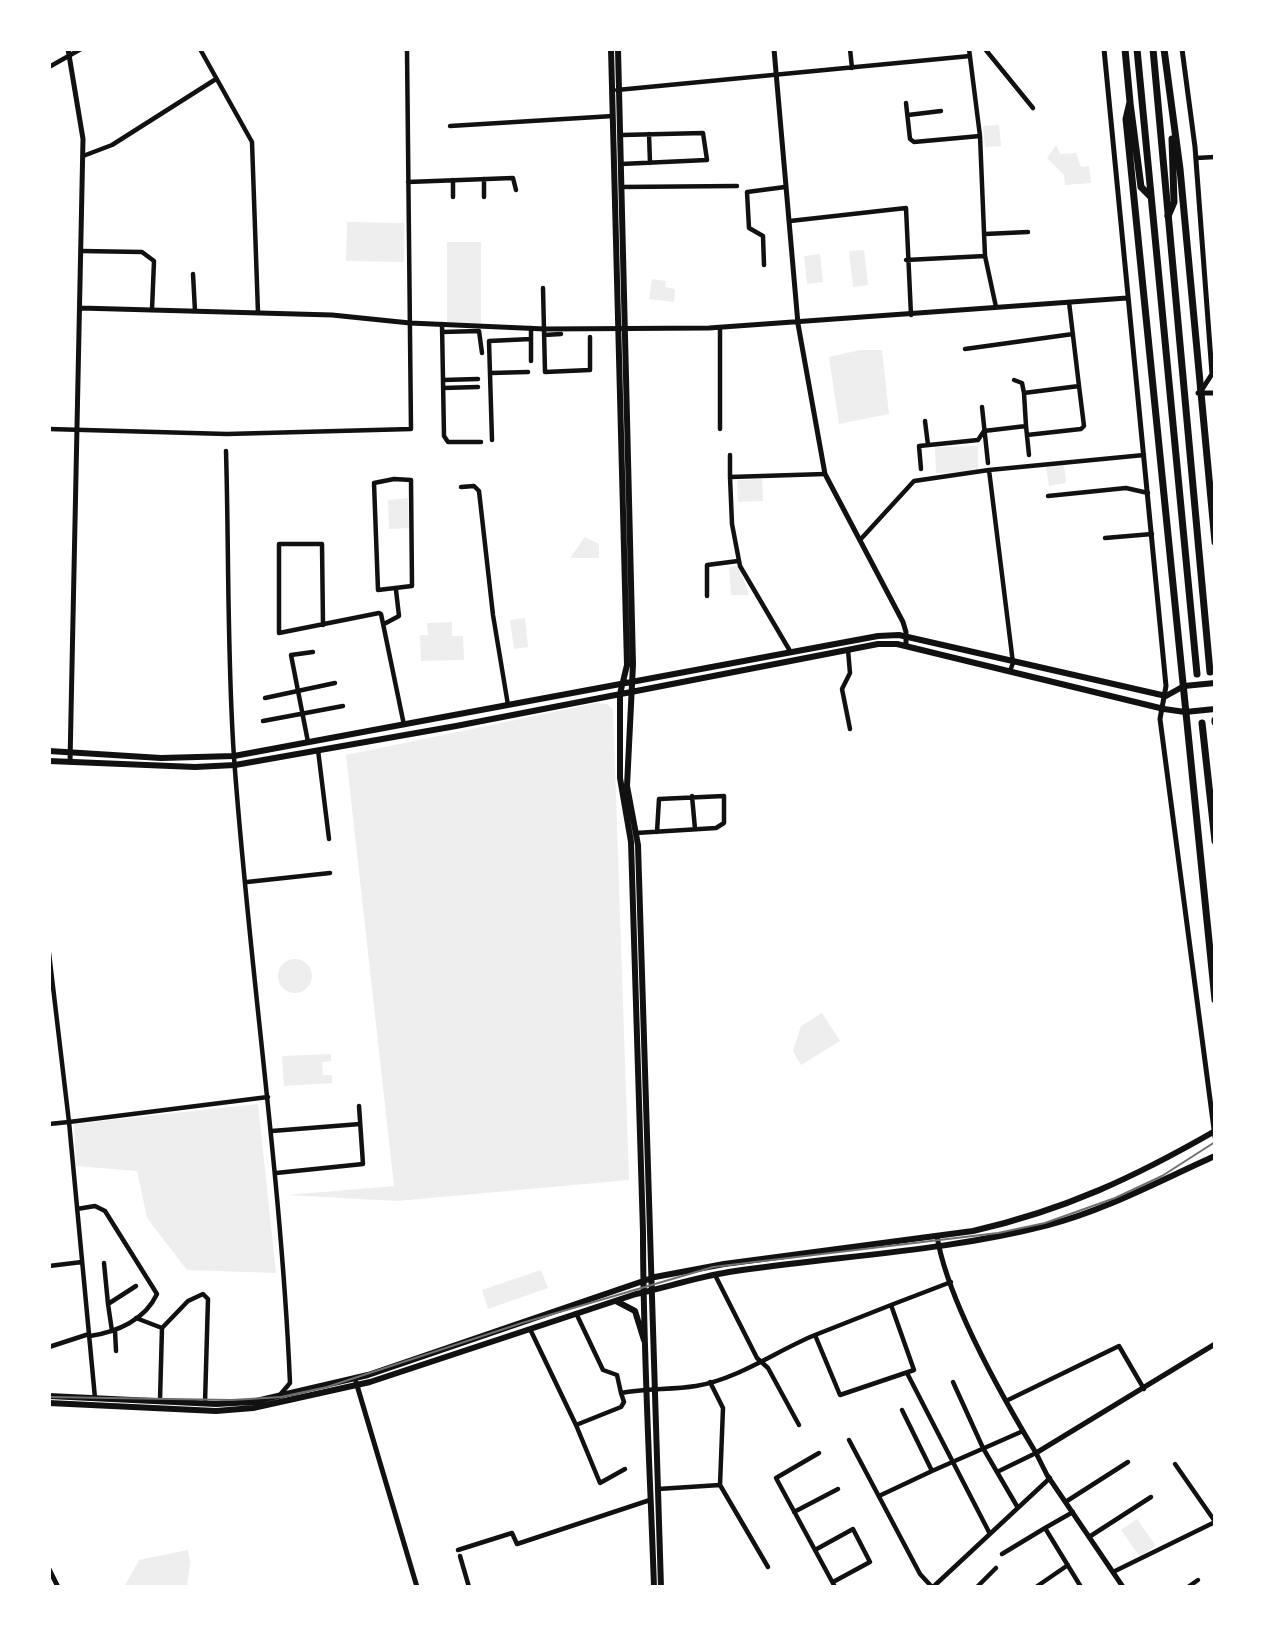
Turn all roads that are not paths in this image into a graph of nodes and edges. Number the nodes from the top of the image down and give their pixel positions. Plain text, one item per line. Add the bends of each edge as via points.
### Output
1 (68, 49) edge
2 (81, 49) edge
3 (200, 49) edge
4 (407, 49) edge
5 (611, 49) edge
6 (618, 49) edge
7 (774, 49) edge
8 (850, 49) edge
9 (969, 49) edge
10 (985, 49) edge
11 (1104, 49) edge
12 (1125, 49) edge
13 (1137, 49) edge
14 (1153, 49) edge
15 (1164, 49) edge
16 (1182, 49) edge
17 (970, 56) junction
18 (69, 57) junction
19 (49, 67) edge
20 (852, 68) junction
21 (776, 75) junction
22 (216, 79) junction
23 (616, 90) junction
24 (1130, 102) junction
25 (906, 103) dead end
26 (1033, 108) dead end
27 (941, 111) dead end
28 (908, 115) junction
29 (614, 116) junction
30 (1172, 124) junction
31 (450, 126) dead end
32 (649, 134) junction
33 (622, 135) junction
34 (980, 136) junction
35 (83, 156) junction
36 (1215, 157) edge
37 (1196, 158) junction
38 (650, 163) junction
39 (621, 164) junction
40 (484, 179) junction
41 (453, 180) junction
42 (408, 182) junction
43 (737, 186) dead end
44 (621, 187) junction
45 (785, 187) junction
46 (516, 190) dead end
47 (1150, 196) junction
48 (453, 197) dead end
49 (484, 197) dead end
50 (1166, 219) junction
51 (790, 221) junction
52 (1028, 232) dead end
53 (985, 234) junction
54 (81, 251) junction
55 (985, 256) junction
56 (906, 260) junction
57 (764, 265) dead end
58 (193, 274) dead end
59 (543, 288) dead end
60 (1128, 298) junction
61 (1069, 302) junction
62 (996, 307) junction
63 (80, 308) junction
64 (152, 310) junction
65 (195, 311) junction
66 (258, 313) junction
67 (911, 315) junction
68 (410, 323) junction
69 (442, 324) junction
70 (798, 324) junction
71 (493, 326) junction
72 (470, 328) junction
73 (531, 328) junction
74 (720, 328) junction
75 (623, 329) junction
76 (442, 332) junction
77 (545, 332) junction
78 (561, 334) dead end
79 (1073, 334) junction
80 (590, 337) dead end
81 (531, 339) junction
82 (494, 340) junction
83 (965, 348) dead end
84 (482, 353) dead end
85 (531, 361) dead end
86 (528, 372) dead end
87 (491, 373) junction
88 (478, 379) dead end
89 (443, 380) junction
90 (1014, 380) dead end
91 (1079, 386) junction
92 (478, 387) dead end
93 (443, 388) junction
94 (1024, 393) junction
95 (1198, 393) junction
96 (1215, 393) edge
97 (982, 407) dead end
98 (925, 421) dead end
99 (1026, 426) junction
100 (49, 429) edge
101 (720, 429) dead end
102 (75, 430) junction
103 (984, 431) junction
104 (1027, 435) junction
105 (492, 440) dead end
106 (481, 442) dead end
107 (928, 445) junction
108 (226, 451) dead end
109 (730, 455) dead end
110 (1029, 455) dead end
111 (1145, 455) junction
112 (988, 463) dead end
113 (921, 469) dead end
114 (989, 470) junction
115 (825, 474) junction
116 (730, 477) junction
117 (461, 487) dead end
118 (1149, 493) junction
119 (1048, 496) dead end
120 (1153, 534) junction
121 (1105, 538) dead end
122 (859, 541) junction
123 (1215, 542) edge
124 (738, 561) junction
125 (396, 590) junction
126 (707, 596) dead end
127 (384, 624) junction
128 (323, 625) junction
129 (907, 637) junction
130 (906, 646) junction
131 (848, 649) junction
132 (313, 652) dead end
133 (790, 652) junction
134 (1013, 663) junction
135 (1010, 671) junction
136 (1210, 672) dead end
137 (1197, 674) dead end
138 (335, 683) dead end
139 (634, 683) junction
140 (1215, 683) edge
141 (623, 685) junction
142 (1184, 686) junction
143 (298, 691) junction
144 (631, 692) junction
145 (620, 694) junction
146 (1166, 696) junction
147 (265, 698) dead end
148 (343, 706) dead end
149 (509, 707) junction
150 (1164, 709) junction
151 (1215, 709) edge
152 (1185, 712) junction
153 (303, 714) junction
154 (263, 721) dead end
155 (1202, 723) dead end
156 (404, 726) junction
157 (850, 729) dead end
158 (308, 743) junction
159 (318, 749) junction
160 (49, 751) edge
161 (71, 753) junction
162 (234, 756) junction
163 (49, 761) edge
164 (71, 762) junction
165 (235, 765) junction
166 (692, 796) junction
167 (695, 829) junction
168 (657, 832) junction
169 (636, 833) junction
170 (328, 839) dead end
171 (1215, 842) edge
172 (330, 873) dead end
173 (247, 883) junction
174 (636, 887) junction
175 (49, 953) edge
176 (1215, 1000) edge
177 (268, 1097) junction
178 (359, 1106) dead end
179 (69, 1122) junction
180 (49, 1124) edge
181 (360, 1125) junction
182 (272, 1131) junction
183 (1215, 1131) edge
184 (1215, 1137) edge
185 (1215, 1156) edge
186 (276, 1173) junction
187 (77, 1209) junction
188 (937, 1236) junction
189 (939, 1245) junction
190 (82, 1262) junction
191 (103, 1263) dead end
192 (49, 1266) edge
193 (715, 1275) junction
194 (651, 1278) junction
195 (641, 1282) junction
196 (952, 1282) junction
197 (136, 1286) dead end
198 (651, 1291) junction
199 (642, 1292) junction
200 (615, 1301) junction
201 (108, 1304) junction
202 (891, 1305) junction
203 (576, 1314) junction
204 (136, 1318) junction
205 (162, 1328) junction
206 (530, 1329) junction
207 (114, 1330) junction
208 (89, 1335) junction
209 (815, 1335) junction
210 (1215, 1345) edge
211 (49, 1347) edge
212 (647, 1348) junction
213 (116, 1351) dead end
214 (760, 1361) junction
215 (907, 1372) junction
216 (356, 1382) junction
217 (710, 1382) junction
218 (953, 1382) dead end
219 (652, 1387) junction
220 (1144, 1389) junction
221 (621, 1393) junction
222 (49, 1396) edge
223 (279, 1396) junction
224 (95, 1398) junction
225 (160, 1400) junction
226 (1006, 1401) junction
227 (49, 1403) edge
228 (205, 1403) junction
229 (902, 1410) dead end
230 (576, 1425) junction
231 (799, 1425) dead end
232 (1023, 1431) junction
233 (849, 1440) dead end
234 (983, 1448) junction
235 (820, 1453) dead end
236 (1036, 1453) junction
237 (953, 1461) junction
238 (1128, 1462) dead end
239 (1175, 1464) dead end
240 (625, 1469) dead end
241 (932, 1471) junction
242 (997, 1472) junction
243 (1050, 1478) junction
244 (720, 1485) junction
245 (658, 1489) junction
246 (838, 1489) dead end
247 (878, 1496) junction
248 (1151, 1497) dead end
249 (651, 1500) junction
250 (1067, 1501) junction
251 (1018, 1508) junction
252 (794, 1512) junction
253 (1073, 1512) junction
254 (1215, 1521) edge
255 (1045, 1528) junction
256 (990, 1534) junction
257 (1088, 1537) junction
258 (458, 1550) dead end
259 (815, 1550) junction
260 (1002, 1554) dead end
261 (460, 1556) dead end
262 (1068, 1565) junction
263 (768, 1567) dead end
264 (996, 1568) dead end
265 (49, 1569) edge
266 (1113, 1572) junction
267 (1198, 1580) dead end
268 (834, 1585) edge
269 (58, 1587) edge
270 (417, 1587) edge
271 (469, 1587) edge
272 (654, 1587) edge
273 (661, 1587) edge
274 (932, 1587) edge
275 (977, 1587) edge
276 (1036, 1587) edge
277 (1081, 1587) edge
278 (1123, 1587) edge
279 (1188, 1587) edge

1 - 18 street
2 - 18 street
3 - 22 street
4 - 42 street
5 - 23 main road
6 - 23 main road
7 - 21 street
8 - 20 street
9 - 17 street
10 - 26 street
11 - 60 street
12 - 24 main road
13 - 47 main road
14 - 50 main road
15 - 30 main road
16 - 37 street
17 - 20 street
17 - 34 street
18 - 19 street
18 - 35 street
20 - 21 street
21 - 23 street
21 - 45 street
22 - 35 street via 112,145
22 - 66 street via 252,142
23 - 29 main road
23 - 33 main road
24 - 47 main road via 1142,187
24 - 142 main road via 1126,119
25 - 28 street
27 - 28 street
28 - 34 street via 910,139 915,142
29 - 31 street
29 - 75 main road
30 - 50 main road via 1174,202
30 - 95 main road via 1180,169
32 - 33 street
32 - 38 street
32 - 38 street via 703,133 707,160
33 - 39 main road
34 - 53 street
35 - 54 street
36 - 37 street
37 - 95 street via 1212,374
38 - 39 street
39 - 44 main road
40 - 41 street
40 - 46 street via 513,178
40 - 49 street
41 - 42 street
41 - 48 street
42 - 68 street
43 - 44 street
44 - 75 main road
45 - 51 street
45 - 57 street via 747,192 750,228 763,236
47 - 137 main road
50 - 136 main road
51 - 56 street via 906,208
51 - 70 street
52 - 53 street
53 - 55 street
54 - 63 street
54 - 64 street via 142,252 154,261
55 - 56 street
55 - 62 street
56 - 67 street
58 - 65 street
59 - 77 street
60 - 61 street
60 - 111 street
61 - 62 street
61 - 79 street
62 - 67 street
63 - 64 street
63 - 102 street
64 - 65 street
65 - 66 street
66 - 68 street via 332,314
67 - 70 street
68 - 69 street
68 - 102 street via 411,429 228,434
69 - 72 street
69 - 76 street
70 - 74 street
70 - 115 street
71 - 72 street
71 - 73 street
71 - 82 street
72 - 76 street
72 - 84 street via 481,333
73 - 77 street
73 - 81 street
74 - 75 street
74 - 101 street
75 - 77 street
75 - 139 main road
75 - 141 main road via 627,665
76 - 89 street
77 - 78 street
77 - 80 street via 548,374 590,370
79 - 83 street
79 - 91 street
81 - 82 street
81 - 85 street
82 - 87 street via 489,341
86 - 87 street
87 - 105 street
88 - 89 street
89 - 93 street
90 - 94 street via 1022,383
91 - 94 street
91 - 104 street via 1081,429
92 - 93 street
93 - 106 street via 447,442
94 - 99 street
95 - 96 street
95 - 123 main road
97 - 103 street
98 - 107 street
99 - 103 street
99 - 104 street
100 - 102 street
102 - 161 street
103 - 107 street via 978,440
103 - 112 street
104 - 110 street
107 - 113 street via 919,446
108 - 162 street
109 - 116 street
111 - 114 street
111 - 118 street
114 - 122 street via 914,481
114 - 134 street
115 - 116 street
115 - 122 street
116 - 124 street
117 - 149 street via 474,486 480,491 493,615
118 - 119 street via 1126,488
118 - 120 street
120 - 121 street
120 - 146 street
122 - 129 street
124 - 126 street via 707,565
124 - 133 street
125 - 125 street via 412,586 410,479 374,483 375,588
125 - 127 street via 399,616
127 - 128 street via 379,613
127 - 156 street
128 - 128 street via 279,633 279,544 322,544
129 - 130 street
129 - 133 main road via 878,636
129 - 134 main road
130 - 131 main road
130 - 135 main road
131 - 144 main road
131 - 157 street via 850,673 842,690
132 - 143 street via 290,655
133 - 139 main road
134 - 135 street
134 - 146 main road
135 - 150 main road
138 - 143 street
139 - 141 main road
139 - 144 main road
140 - 142 main road
141 - 145 main road
141 - 149 main road
142 - 146 main road
142 - 152 main road
143 - 147 street
143 - 153 street
144 - 145 main road
144 - 169 main road via 627,786
145 - 159 main road
145 - 174 main road via 620,778
146 - 150 street
148 - 153 street
149 - 156 main road
150 - 152 main road
150 - 183 street via 1160,719
151 - 152 main road
152 - 176 main road
153 - 154 street
153 - 158 street
155 - 171 main road
156 - 158 main road
158 - 162 main road
159 - 165 main road
159 - 170 street
160 - 161 main road
161 - 162 main road
161 - 164 street
162 - 165 street
163 - 164 main road
164 - 165 main road
165 - 173 street
166 - 167 street
166 - 167 street via 724,796 724,823
166 - 168 street via 659,799
167 - 168 street
168 - 169 street
169 - 174 main road
172 - 173 street
173 - 177 street
174 - 194 main road
174 - 195 main road
175 - 179 street
177 - 179 street
177 - 182 street
178 - 181 street
179 - 180 street
179 - 187 street
181 - 182 street
181 - 186 street via 363,1164
182 - 186 street
183 - 184 street
183 - 188 main road via 1139,1174 1081,1199 1012,1222
185 - 189 main road via 1051,1224
186 - 223 street via 290,1383
187 - 190 street
187 - 204 street via 95,1206 105,1211 157,1293
188 - 189 street
188 - 194 main road
189 - 193 main road
189 - 196 street
190 - 192 street
190 - 208 street
191 - 201 street
193 - 198 main road
193 - 214 street
194 - 195 main road
194 - 198 main road
195 - 199 main road
195 - 216 main road
196 - 202 street
196 - 226 street
197 - 201 street
198 - 199 main road
198 - 219 main road
199 - 200 main road
199 - 212 main road
200 - 203 main road
200 - 212 main road via 635,1311
201 - 207 street
202 - 209 street
202 - 215 street via 914,1370
203 - 206 main road
203 - 221 street via 603,1370 617,1375
204 - 205 street
204 - 207 street
205 - 225 street
205 - 228 street via 188,1301 207,1295
206 - 216 main road
206 - 230 street
207 - 208 street
207 - 213 street
208 - 211 street
208 - 224 street
209 - 214 street
209 - 215 street via 840,1395
210 - 220 street
212 - 219 main road
214 - 217 street
214 - 231 street
215 - 237 street
216 - 223 main road
216 - 227 main road via 253,1409
216 - 270 street
217 - 219 street
217 - 244 street via 723,1408
218 - 234 street
219 - 221 street
219 - 245 main road
219 - 249 main road
220 - 226 street via 1119,1346
220 - 236 street
221 - 230 street via 621,1407
222 - 224 main road
223 - 228 main road
224 - 225 main road
225 - 228 main road
226 - 232 street
229 - 241 street
230 - 240 street via 600,1483
232 - 234 street
232 - 236 street
233 - 247 street
234 - 237 street
234 - 242 street
235 - 252 street via 776,1478
236 - 242 street
236 - 243 street
237 - 241 street
237 - 256 street
238 - 250 street
239 - 254 street
241 - 247 street
242 - 251 street
243 - 250 street
243 - 251 street
244 - 245 street
244 - 263 street
245 - 273 main road
246 - 252 street
247 - 274 street via 920,1574
248 - 257 street
249 - 258 street via 517,1544 512,1533
249 - 272 main road
250 - 253 street
251 - 256 street
252 - 259 street
253 - 255 street
253 - 257 street
254 - 266 street
255 - 260 street
255 - 262 street
256 - 274 street
257 - 266 street
259 - 268 street
259 - 268 street via 853,1529 870,1562
261 - 271 street
262 - 276 street
262 - 277 street
264 - 275 street
265 - 269 street
266 - 278 street
267 - 279 street

